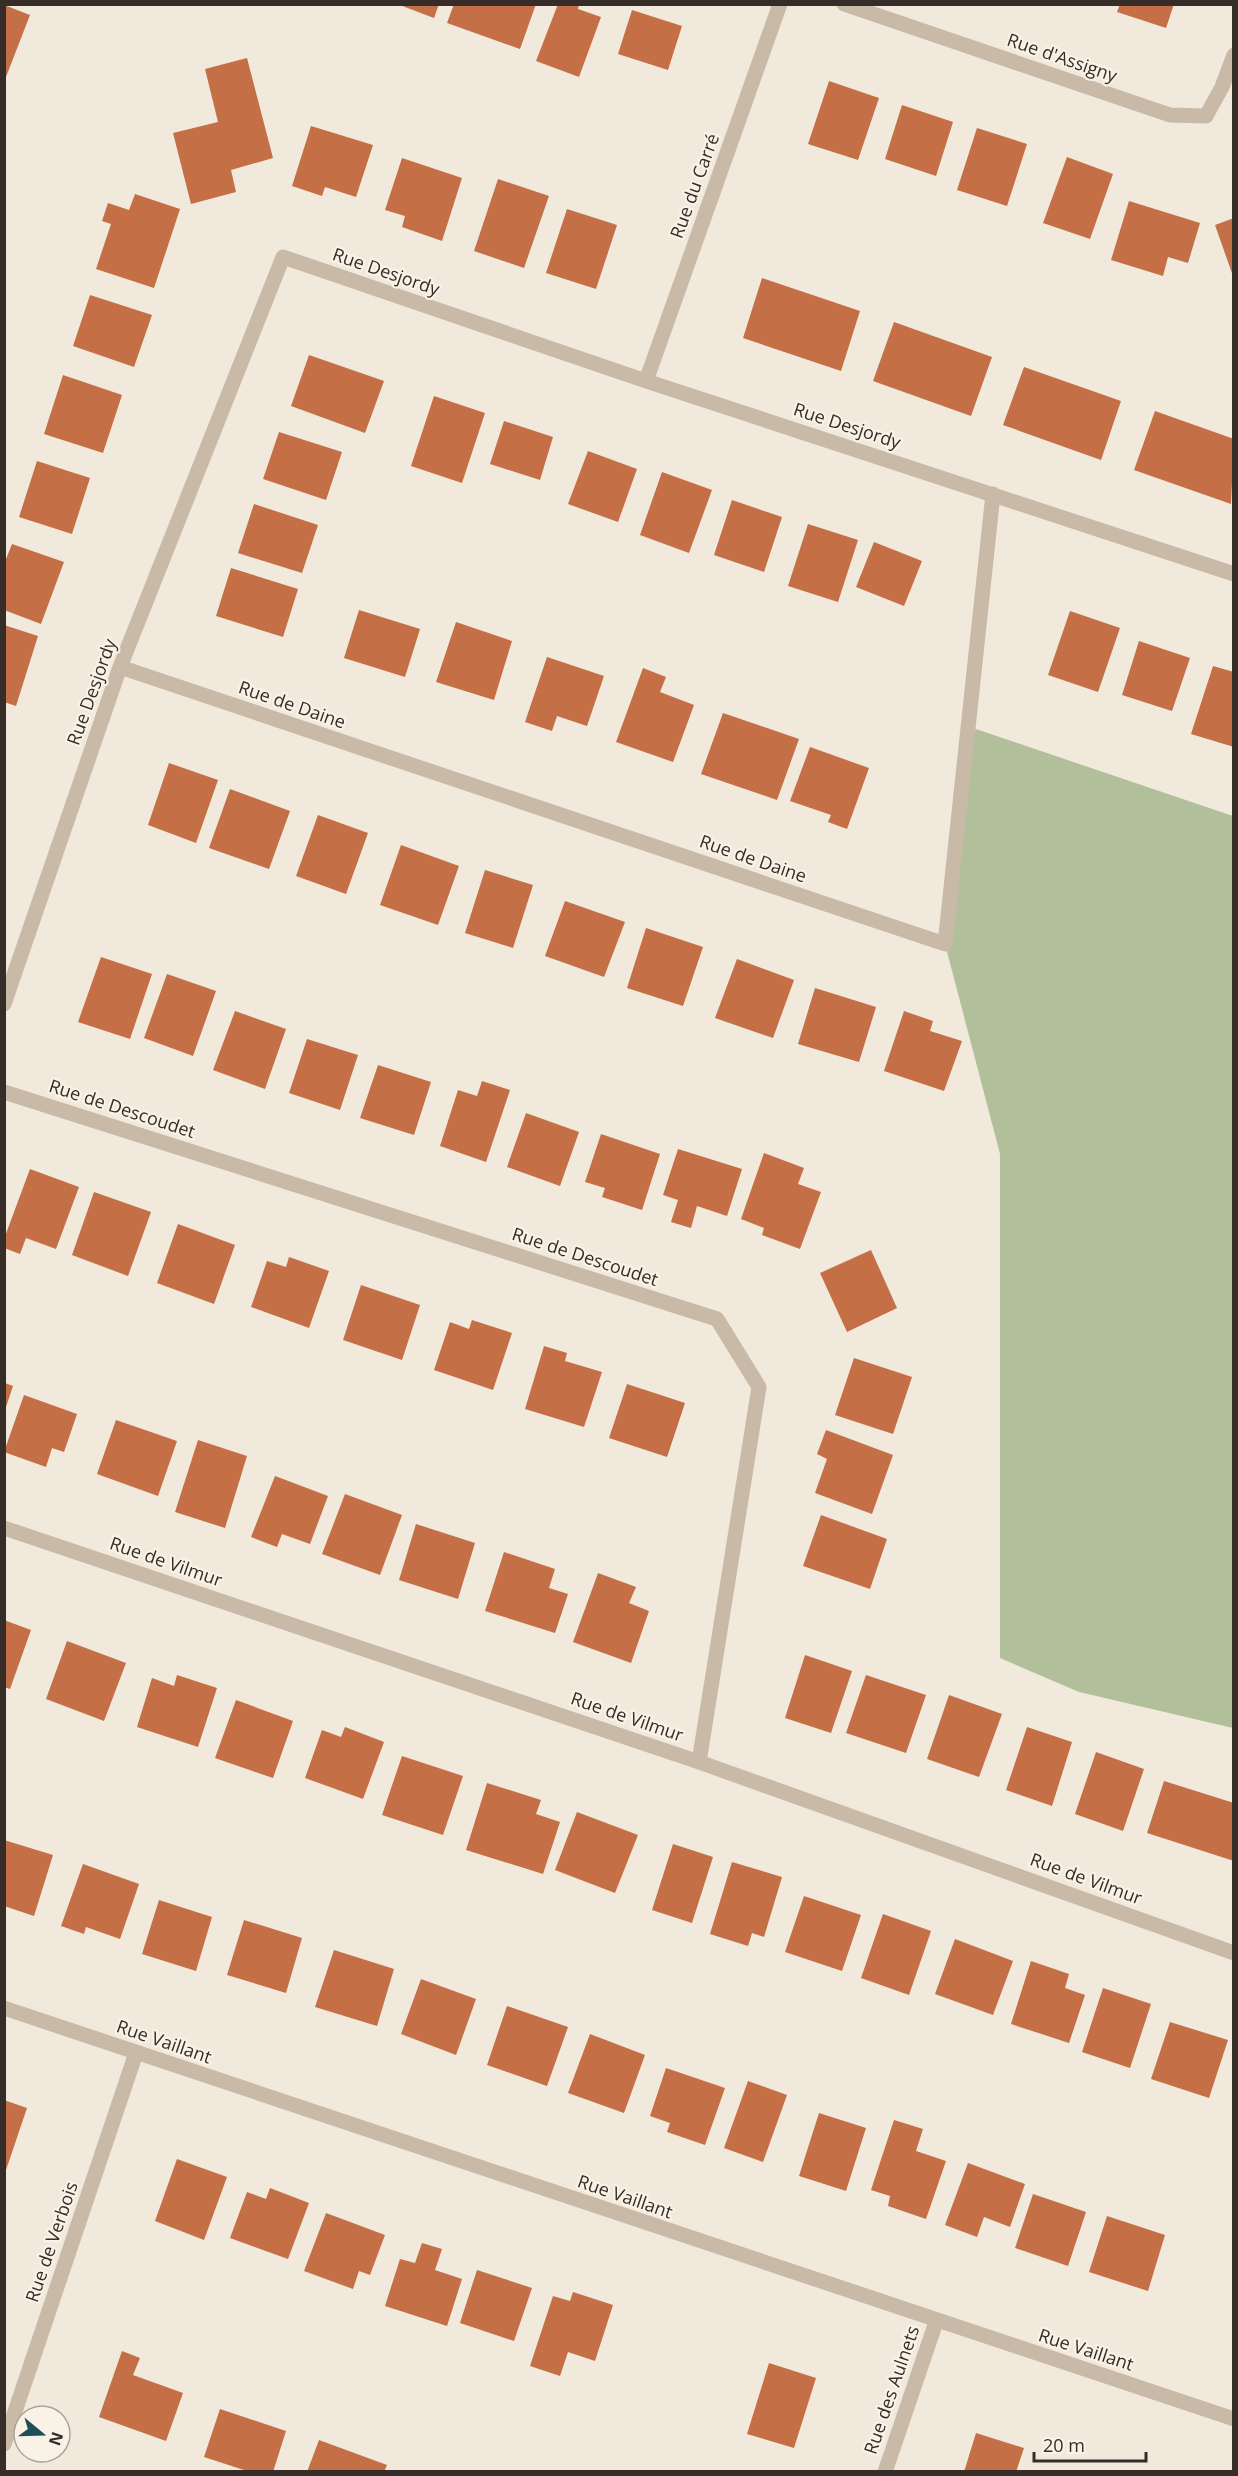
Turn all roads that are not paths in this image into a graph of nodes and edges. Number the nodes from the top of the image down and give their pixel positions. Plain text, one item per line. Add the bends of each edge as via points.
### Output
1 (780, 4) edge
2 (844, 4) edge
3 (1233, 55) edge
4 (646, 381) junction
5 (993, 494) junction
6 (1233, 574) edge
7 (120, 667) junction
8 (4, 1004) edge
9 (4, 1092) edge
10 (4, 1528) edge
11 (699, 1762) junction
12 (1233, 1953) edge
13 (4, 2008) edge
14 (136, 2053) junction
15 (936, 2322) junction
16 (1233, 2420) edge
17 (4, 2444) edge
18 (885, 2472) edge

1 - 4 street, Rue du Carré
2 - 3 street, Rue d'Assigny via 1170,115 1206,116
4 - 5 street, Rue Desjordy
4 - 7 street, Rue Desjordy via 283,257
5 - 6 street, Rue Desjordy
5 - 7 street, Rue de Daine via 945,944
7 - 8 street, Rue Desjordy
9 - 11 street, Rue de Descoudet via 717,1319 759,1387
10 - 11 street, Rue de Vilmur
11 - 12 street, Rue de Vilmur
13 - 14 street, Rue Vaillant
14 - 15 street, Rue Vaillant
14 - 17 street, Rue de Verbois
15 - 16 street, Rue Vaillant
15 - 18 street, Rue des Aulnets

